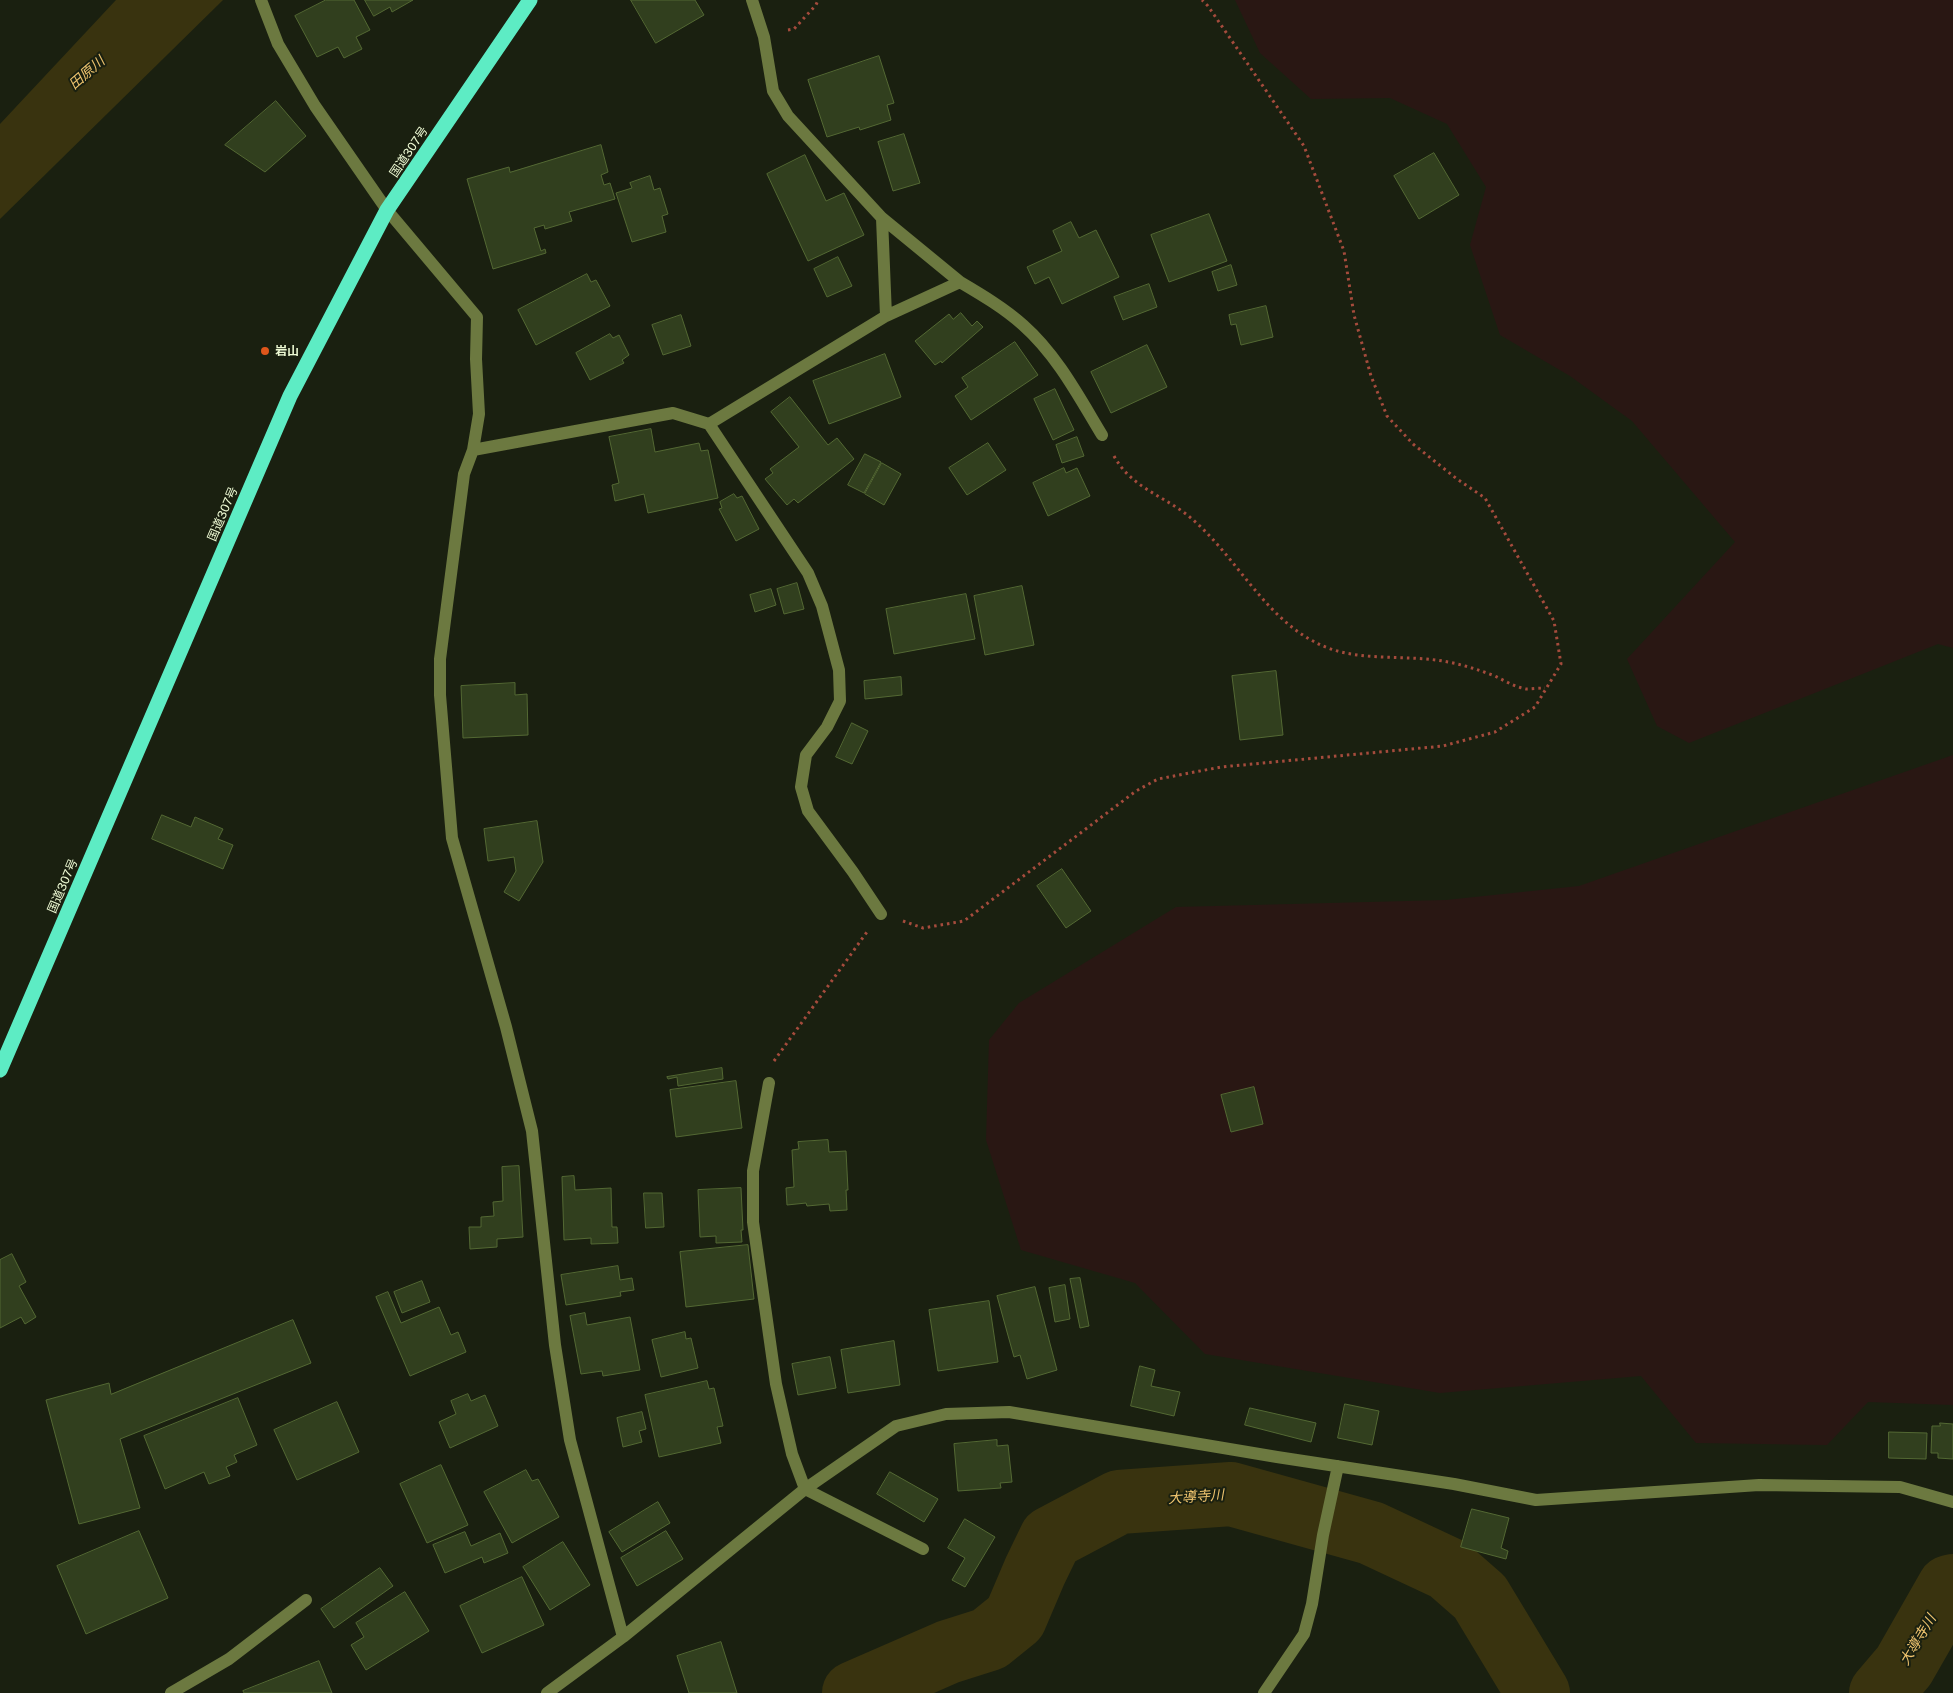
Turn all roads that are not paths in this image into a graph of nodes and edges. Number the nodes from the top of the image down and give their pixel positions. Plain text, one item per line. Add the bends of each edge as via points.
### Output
1 (261, 0) edge
2 (530, 0) edge
3 (752, 0) edge
4 (387, 210) junction
5 (882, 218) junction
6 (960, 282) junction
7 (886, 316) junction
8 (709, 424) junction
9 (1102, 435) road end
10 (473, 450) junction
11 (880, 914) road end
12 (0, 1070) edge
13 (769, 1083) road end
14 (1338, 1466) junction
15 (805, 1489) junction
16 (1953, 1502) edge
17 (923, 1549) dead end
18 (306, 1600) dead end
19 (623, 1637) junction
20 (171, 1693) edge
21 (547, 1693) edge
22 (1264, 1693) edge

1 - 4 street via 278,44 315,106
2 - 4 highway, 国道307号
3 - 5 street via 764,37 774,91 788,116
4 - 10 street via 476,317 478,414
4 - 12 highway, 国道307号 via 290,396
5 - 6 street
5 - 7 street
6 - 7 street
6 - 9 street via 1025,327 1074,388
7 - 8 street
8 - 10 street via 672,413
8 - 11 street via 808,573 822,606 839,670 840,701 827,727 806,755 801,787 808,811
10 - 19 street via 464,474 440,659 452,838 532,1131 555,1345 570,1440
13 - 15 street via 753,1171 753,1222 776,1384 792,1454
14 - 15 street via 1009,1412 946,1414 896,1426
14 - 16 street via 1536,1500 1759,1485 1900,1487
14 - 22 street via 1304,1634
15 - 17 street
15 - 19 street
18 - 20 street via 229,1659
19 - 21 street

